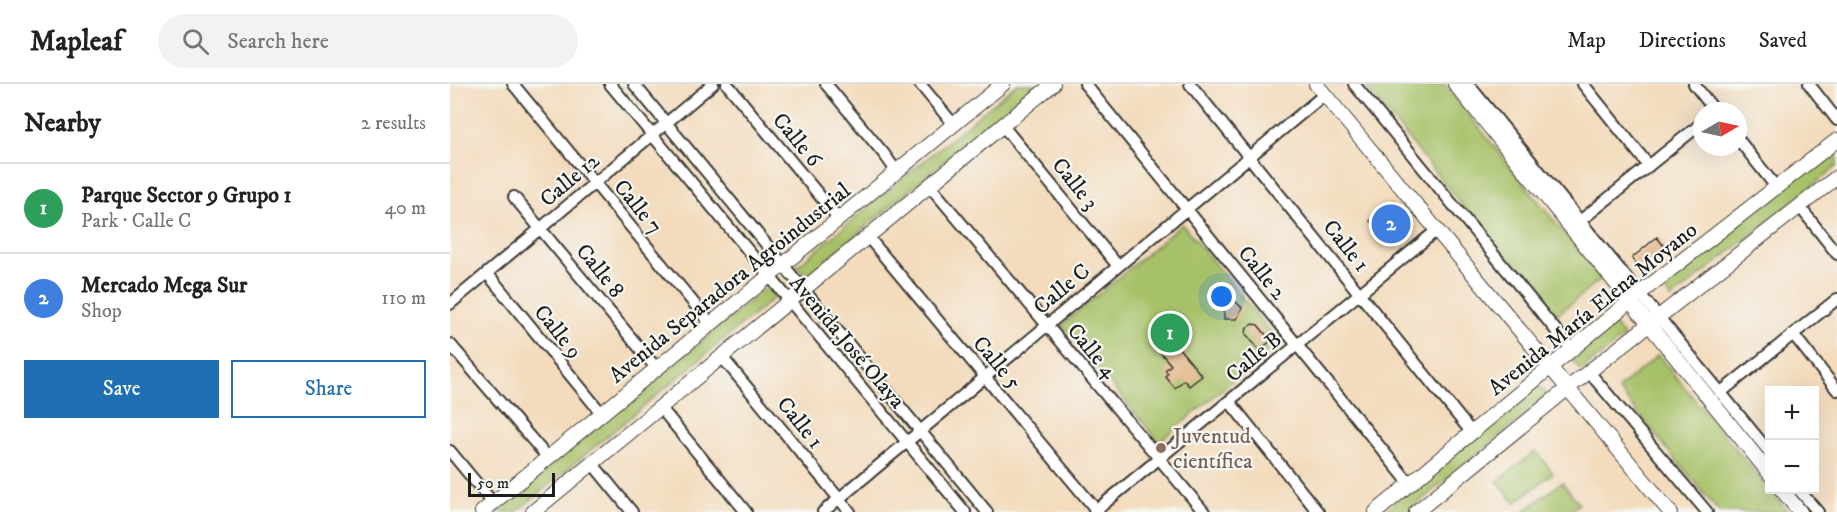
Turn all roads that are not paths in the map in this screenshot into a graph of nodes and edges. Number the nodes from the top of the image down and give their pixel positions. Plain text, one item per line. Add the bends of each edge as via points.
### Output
1 (513, 84) edge
2 (610, 84) edge
3 (634, 84) edge
4 (713, 84) edge
5 (727, 84) edge
6 (826, 84) edge
7 (920, 84) edge
8 (1003, 84) edge
9 (1053, 84) edge
10 (1085, 84) edge
11 (1190, 84) edge
12 (1353, 84) edge
13 (1455, 84) edge
14 (1584, 84) edge
15 (1694, 84) edge
16 (1809, 84) edge
17 (1473, 86) edge
18 (1321, 89) edge
19 (1708, 102) edge
20 (1837, 120) edge
21 (666, 123) junction
22 (954, 125) junction
23 (1003, 126) junction
24 (1693, 130) edge
25 (652, 135) junction
26 (1837, 140) edge
27 (1747, 151) edge
28 (1250, 157) junction
29 (1649, 166) junction
30 (897, 172) junction
31 (1837, 177) edge
32 (595, 183) junction
33 (930, 186) junction
34 (1776, 187) junction
35 (514, 197) dead end
36 (1800, 207) junction
37 (1187, 209) junction
38 (839, 219) junction
39 (1580, 221) junction
40 (541, 228) junction
41 (1437, 230) junction
42 (868, 237) junction
43 (1837, 254) edge
44 (784, 264) junction
45 (1118, 266) junction
46 (487, 273) junction
47 (768, 277) junction
48 (803, 290) junction
49 (1360, 292) junction
50 (1635, 297) junction
51 (1837, 299) edge
52 (789, 301) junction
53 (450, 304) edge
54 (1654, 321) junction
55 (711, 324) junction
56 (1047, 325) junction
57 (1793, 334) junction
58 (450, 344) edge
59 (1297, 345) junction
60 (1572, 350) junction
61 (722, 357) junction
62 (1551, 368) junction
63 (657, 369) junction
64 (1589, 372) junction
65 (985, 377) junction
66 (1568, 388) junction
67 (1837, 390) edge
68 (1720, 393) junction
69 (1229, 401) junction
70 (660, 408) junction
71 (602, 414) junction
72 (920, 430) junction
73 (1472, 433) junction
74 (907, 442) junction
75 (1765, 447) edge
76 (450, 451) edge
77 (548, 458) junction
78 (1159, 458) junction
79 (592, 464) junction
80 (1765, 467) edge
81 (1410, 484) junction
82 (1786, 494) edge
83 (1803, 494) edge
84 (839, 499) junction
85 (488, 507) edge
86 (1096, 511) edge
87 (533, 512) edge
88 (632, 512) edge
89 (746, 512) edge
90 (823, 512) edge
91 (850, 512) edge
92 (965, 512) edge
93 (987, 512) edge
94 (1204, 512) edge
95 (1318, 512) edge
96 (1376, 512) edge
97 (1416, 512) edge
98 (1670, 512) edge
99 (1707, 512) edge
100 (1800, 512) edge
101 (1818, 512) edge

1 - 32 street, Calle 7
2 - 25 street, Avenida José Olaya
3 - 21 street, Avenida José Olaya
4 - 21 street, Calle 12
5 - 38 street, Calle 6
6 - 30 street
7 - 22 street
8 - 22 street, Avenida Separadora Agroindustrial
9 - 23 street
10 - 37 street, Calle 2
11 - 28 street, Calle 1
12 - 60 street
13 - 50 street
14 - 29 street
15 - 19 street
16 - 20 street
17 - 39 street
18 - 28 street, Calle C
18 - 41 street
21 - 25 street, Calle 12
21 - 44 street, Avenida José Olaya
22 - 30 street, Avenida Separadora Agroindustrial
23 - 33 street
23 - 45 street, Calle 3
24 - 29 street
25 - 32 street, Calle 12
25 - 47 street, Avenida José Olaya
26 - 34 street, Avenida María Elena Moyano
27 - 34 street
28 - 37 street, Calle C
28 - 49 street, Calle 1
29 - 39 street
30 - 38 street, Avenida Separadora Agroindustrial
31 - 36 street
32 - 40 street, Calle 12
32 - 55 street, Calle 7
33 - 42 street
33 - 56 street, Calle 4
34 - 50 street, Avenida María Elena Moyano
35 - 40 street, Calle 8
36 - 43 street
36 - 54 street
37 - 45 street, Calle C
37 - 59 street, Calle 2
38 - 44 street, Avenida Separadora Agroindustrial
39 - 50 street
40 - 46 street, Calle 12
40 - 63 street, Calle 8
41 - 49 street, Calle B
41 - 62 street
42 - 48 street
42 - 65 street, Calle 5
44 - 47 street, Avenida Separadora Agroindustrial
44 - 48 street, Avenida José Olaya
45 - 56 street, Calle C
46 - 53 street, Calle 12
46 - 71 street, Calle 9
47 - 52 street, Avenida José Olaya
47 - 55 street, Avenida Separadora Agroindustrial
48 - 52 street
48 - 72 street, Avenida José Olaya
49 - 59 street, Calle B
49 - 73 street, Calle 1
50 - 54 street
50 - 60 street, Avenida María Elena Moyano
51 - 57 street
52 - 61 street
52 - 74 street, Avenida José Olaya
54 - 64 street
54 - 68 street
54 - 80 street
55 - 63 street, Avenida Separadora Agroindustrial
56 - 65 street, Calle C
56 - 78 street, Calle 4
57 - 67 street
57 - 68 street
58 - 77 street
59 - 69 street, Calle B
59 - 81 street, Calle 2
60 - 62 street, Avenida María Elena Moyano
61 - 70 street
61 - 84 street, Calle 1
62 - 66 street
62 - 73 street, Avenida María Elena Moyano
63 - 71 street, Avenida Separadora Agroindustrial
64 - 66 street
64 - 99 street
65 - 72 street, Calle C
65 - 86 street, Calle 5
66 - 97 street
66 - 98 street
68 - 75 street
69 - 78 street, Calle B
69 - 95 street
70 - 79 street
70 - 89 street
71 - 77 street, Avenida Separadora Agroindustrial
72 - 74 street, Calle C
72 - 93 street, Avenida José Olaya
73 - 81 street, Avenida María Elena Moyano
74 - 84 street, Calle C
74 - 92 street, Avenida José Olaya
76 - 85 street
77 - 85 street, Avenida Separadora Agroindustrial
78 - 86 street, Calle B
78 - 94 street, Calle 4
79 - 87 street
79 - 88 street
81 - 96 street, Avenida María Elena Moyano
82 - 100 street
83 - 101 street
84 - 90 street, Calle C
84 - 91 street, Calle 1

